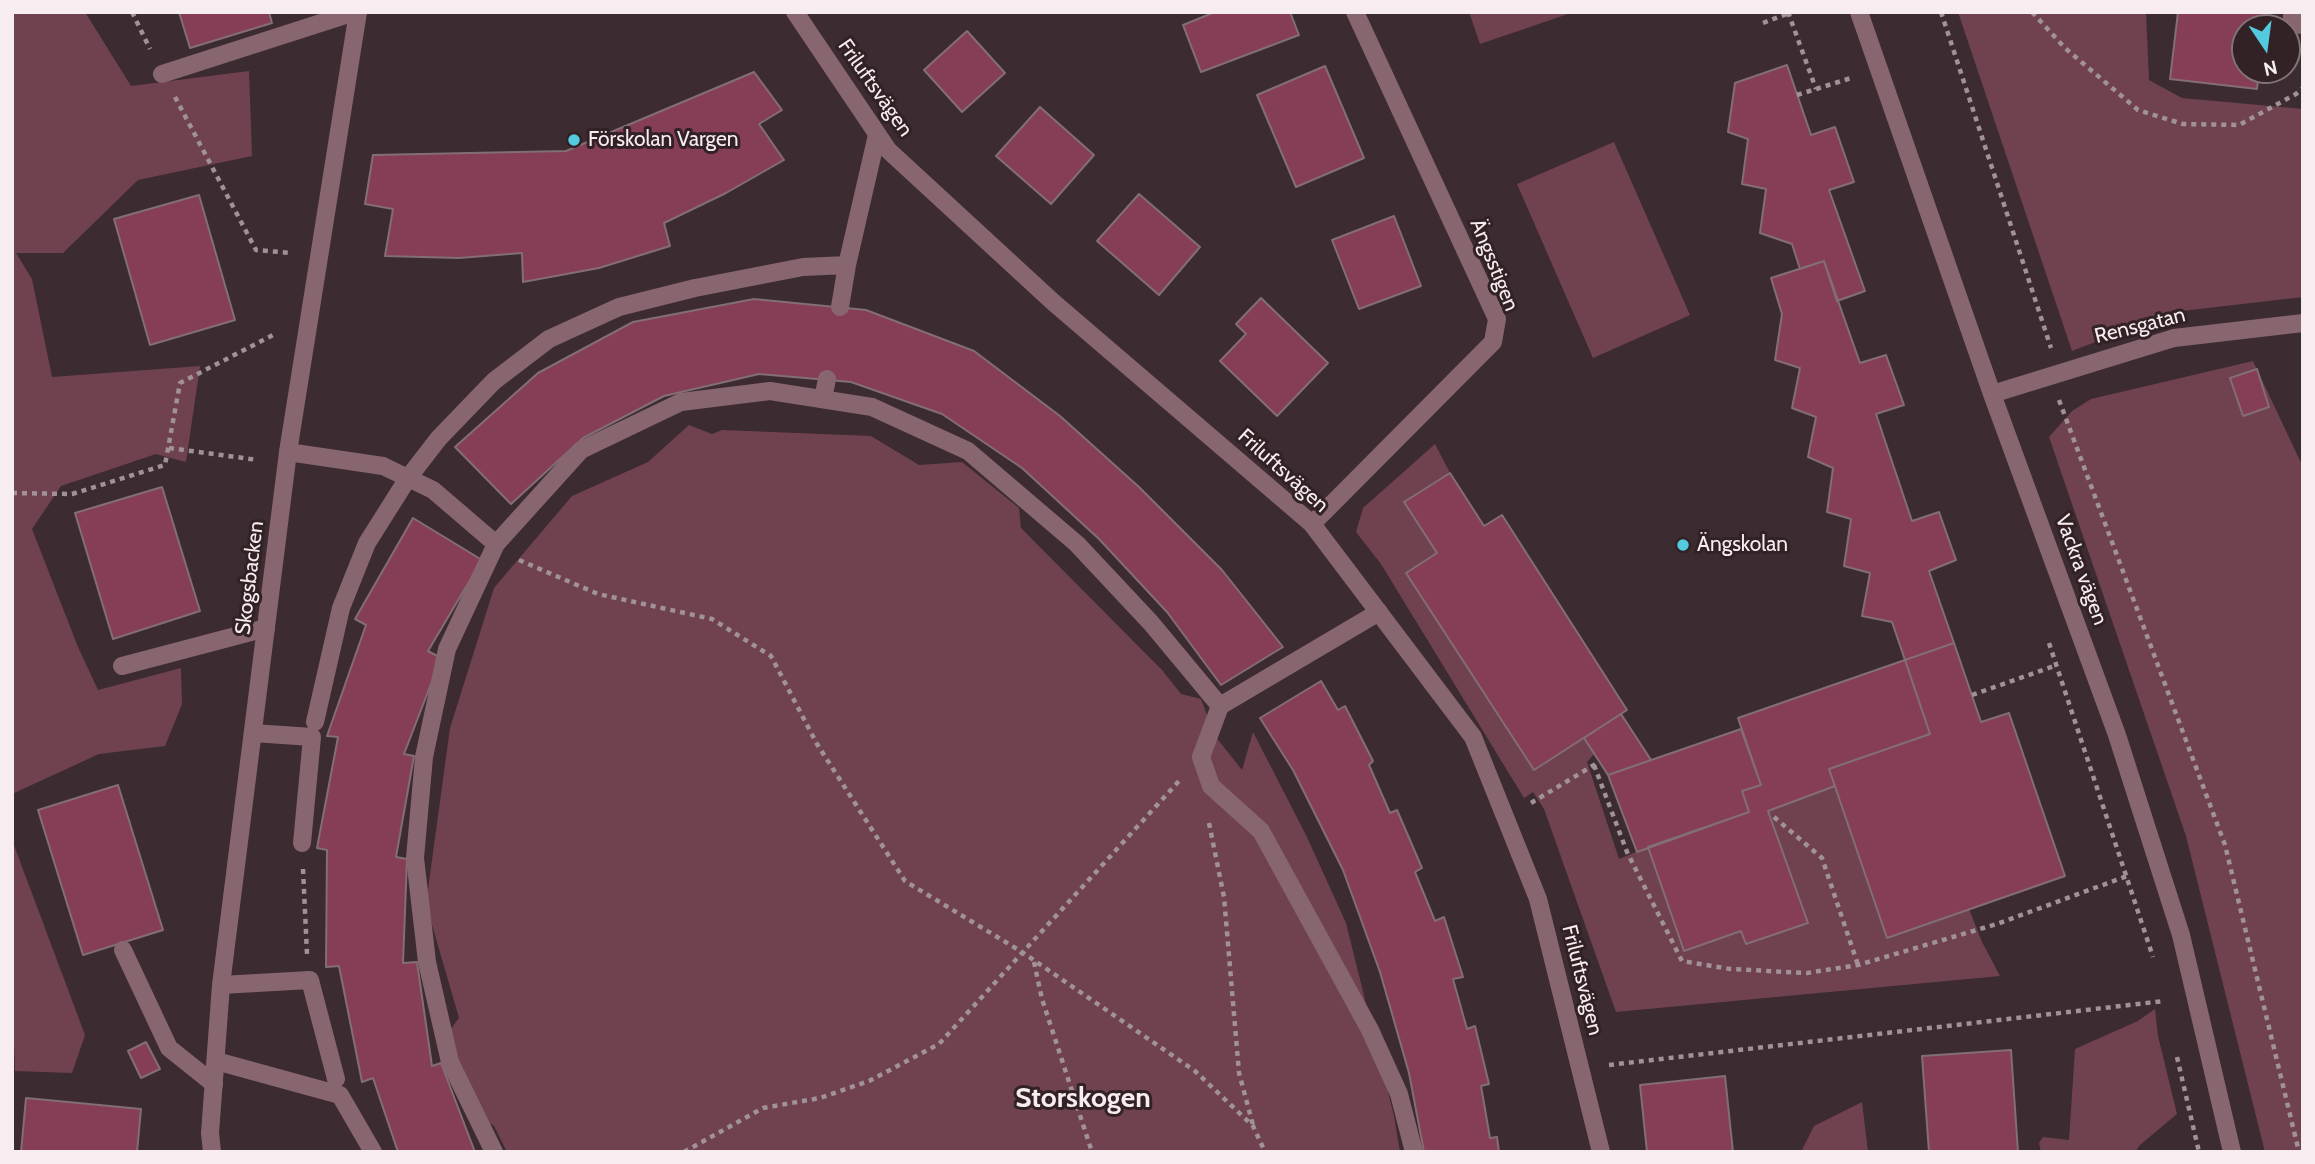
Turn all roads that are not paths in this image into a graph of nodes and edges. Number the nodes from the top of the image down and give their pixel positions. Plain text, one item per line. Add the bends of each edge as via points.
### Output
1 (357, 12) edge
2 (795, 12) edge
3 (1355, 12) edge
4 (1860, 12) edge
5 (2292, 12) edge
6 (2303, 25) edge
7 (162, 74) road end
8 (877, 135) junction
9 (847, 265) junction
10 (839, 307) dead end
11 (2303, 323) edge
12 (827, 379) dead end
13 (1992, 394) junction
14 (823, 399) junction
15 (288, 458) junction
16 (408, 478) junction
17 (1312, 524) junction
18 (496, 544) junction
19 (1379, 612) junction
20 (266, 628) junction
21 (122, 666) dead end
22 (1220, 706) junction
23 (316, 722) dead end
24 (253, 733) junction
25 (302, 843) dead end
26 (123, 950) dead end
27 (221, 985) junction
28 (215, 1061) junction
29 (336, 1079) dead end
30 (214, 1084) junction
31 (212, 1152) edge
32 (373, 1152) edge
33 (495, 1152) edge
34 (1414, 1152) edge
35 (1601, 1152) edge
36 (2232, 1152) edge

1 - 7 street
1 - 15 street, Skogsbacken
2 - 8 street, Friluftsvägen
3 - 17 street, Ängsstigen via 1497,319 1493,342
4 - 13 street, Vackra vägen
5 - 6 street via 2292,24
8 - 9 street
8 - 17 street, Friluftsvägen via 1053,302
9 - 10 street
9 - 16 street via 803,267 695,288 619,307 549,338 494,381
11 - 13 street, Rensgatan via 2174,338
12 - 14 street
13 - 36 street, Vackra vägen via 2117,735 2181,934
14 - 18 street via 770,391 681,402 581,450
14 - 22 street via 872,407 968,451 1077,544
15 - 16 street via 383,466
15 - 20 street, Skogsbacken
16 - 18 street via 432,490
16 - 23 street via 368,543 341,608
17 - 19 street, Friluftsvägen
18 - 33 street via 447,649 424,757 415,858 427,962 450,1062
19 - 22 street
19 - 35 street, Friluftsvägen via 1474,737 1538,899
20 - 21 street
20 - 24 street, Skogsbacken
22 - 34 street via 1201,757 1211,786 1261,831 1370,1030 1399,1094
24 - 25 street via 312,737
24 - 27 street, Skogsbacken
26 - 30 street via 169,1048
27 - 28 street, Skogsbacken
27 - 29 street via 310,980
28 - 30 street, Skogsbacken
28 - 32 street via 340,1095
30 - 31 street, Skogsbacken

